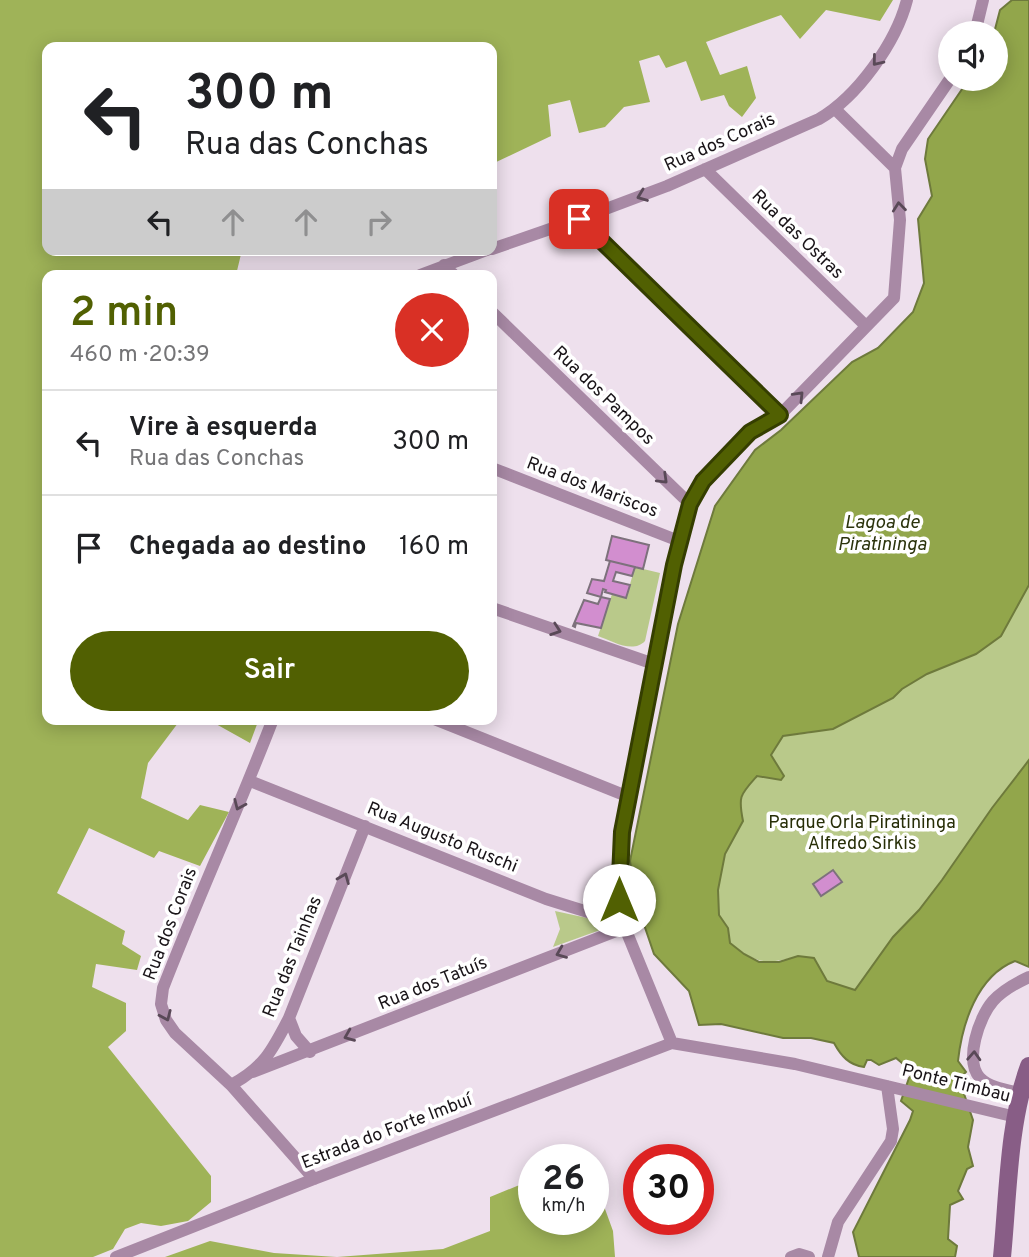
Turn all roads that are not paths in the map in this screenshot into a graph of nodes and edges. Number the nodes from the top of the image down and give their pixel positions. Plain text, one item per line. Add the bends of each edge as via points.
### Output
1 (907, 0) edge
2 (984, 0) edge
3 (978, 21) edge
4 (942, 91) edge
5 (836, 110) junction
6 (895, 168) junction
7 (705, 169) junction
8 (579, 219) junction
9 (497, 248) edge
10 (472, 256) edge
11 (444, 265) junction
12 (432, 270) edge
13 (449, 270) edge
14 (497, 317) edge
15 (866, 327) junction
16 (780, 415) junction
17 (497, 469) edge
18 (690, 504) junction
19 (679, 541) junction
20 (497, 610) edge
21 (654, 664) junction
22 (271, 725) edge
23 (449, 725) edge
24 (250, 781) junction
25 (629, 797) junction
26 (365, 826) junction
27 (624, 925) junction
28 (1029, 977) edge
29 (289, 1018) junction
30 (672, 1043) junction
31 (310, 1052) junction
32 (1029, 1066) edge
33 (253, 1072) junction
34 (231, 1085) junction
35 (887, 1086) junction
36 (1020, 1093) junction
37 (1016, 1117) junction
38 (314, 1179) junction
39 (116, 1257) edge
40 (791, 1257) edge
41 (810, 1257) edge
42 (828, 1257) edge
43 (1002, 1257) edge

1 -> 5 street, Rua dos Corais via 888,47
2 - 3 street
4 - 6 street via 902,149
5 - 6 street
5 - 7 street, Rua dos Corais
15 -> 6 street via 894,298 900,220
7 -> 8 street, Rua dos Corais
7 - 15 street, Rua das Ostras
8 - 9 street, Rua dos Corais
8 - 16 street
10 - 11 street, Rua dos Corais
11 - 12 street, Rua dos Corais
11 - 13 street
14 -> 18 street, Rua dos Pampos
16 -> 15 street
16 - 18 street via 750,432 703,481
17 - 19 street, Rua dos Mariscos
18 - 19 street
19 - 21 street
20 -> 21 street
21 - 25 street
22 - 24 street, Rua dos Corais
23 - 25 street
24 - 26 street, Rua Augusto Ruschi
24 -> 34 street, Rua dos Corais via 198,897 161,1004 175,1033
25 - 27 street via 618,876
26 - 27 street, Rua Augusto Ruschi via 545,899
29 -> 26 street, Rua das Tainhas
27 - 30 street
27 -> 31 street, Rua dos Tatuís
36 -> 28 street via 982,1080 974,1070 972,1054 987,1008 1001,993
29 - 31 street
29 - 33 street, Rua das Tainhas via 274,1047
30 - 35 street, Ponte Timbau
30 - 38 street, Estrada do Forte Imbuí
31 - 33 street, Rua dos Tatuís
32 - 36 street
33 - 34 street, Rua das Tainhas
34 - 38 street, Rua dos Corais
35 - 37 street, Ponte Timbau
35 - 42 street via 891,1142 838,1222
36 - 37 street
37 - 43 street
38 - 39 street, Estrada do Forte Imbuí
40 - 41 street

